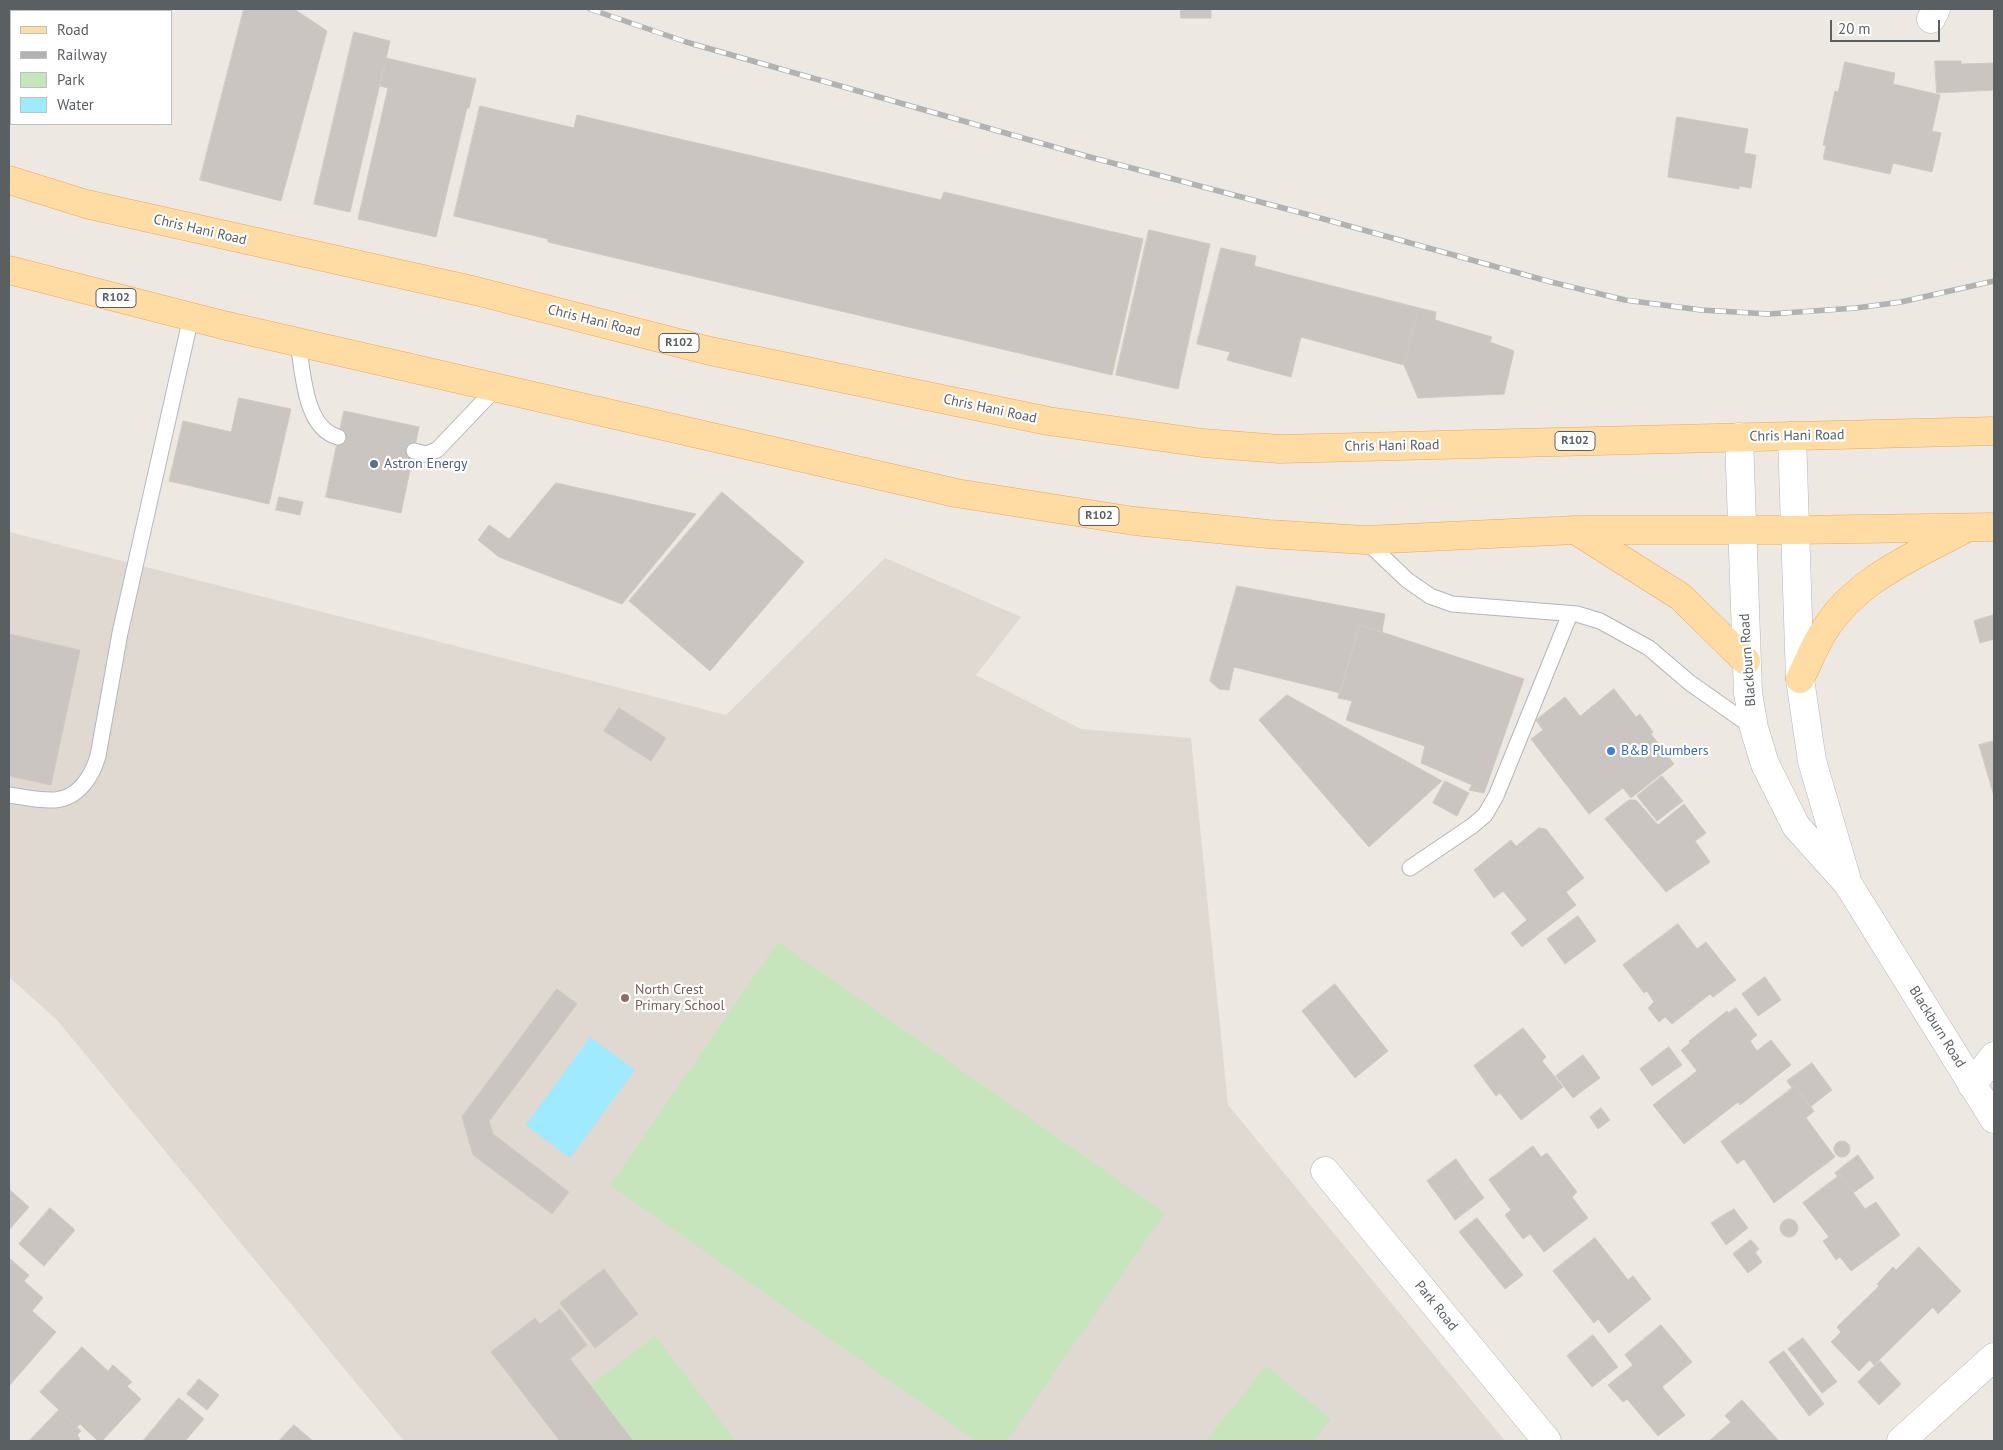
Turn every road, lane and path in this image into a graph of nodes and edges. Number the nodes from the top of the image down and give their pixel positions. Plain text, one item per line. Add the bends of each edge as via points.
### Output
1 (9, 180) edge
2 (9, 270) edge
3 (191, 317) junction
4 (298, 342) junction
5 (496, 387) junction
6 (1994, 431) edge
7 (1792, 436) junction
8 (338, 437) dead end
9 (1739, 437) junction
10 (414, 451) dead end
11 (1981, 527) edge
12 (1575, 530) junction
13 (1741, 530) junction
14 (1795, 530) junction
15 (1365, 540) junction
16 (1570, 614) junction
17 (1746, 660) junction
18 (1800, 679) junction
19 (1754, 728) junction
20 (9, 795) edge
21 (1410, 868) dead end
22 (1848, 884) junction
23 (1994, 1056) edge
24 (1972, 1085) junction
25 (1994, 1119) edge
26 (1325, 1171) dead end
27 (1994, 1357) edge
28 (1548, 1441) edge
29 (1901, 1441) edge

1 - 9 main road, Chris Hani Road / R102 via 86,204 476,291 710,351 1048,421 1203,443 1280,448
2 - 3 main road, R102
3 - 4 main road, R102
3 - 20 lane via 120,633 93,771 87,782 63,798
4 - 5 main road, R102
4 - 8 lane via 310,406 318,423 328,434
5 - 10 lane via 437,450 426,454
5 - 15 main road, R102 via 956,493 1134,521
6 - 7 main road, Chris Hani Road / R102
7 - 9 main road, Chris Hani Road / R102
7 - 14 street, Blackburn Road
9 - 13 street, Blackburn Road
11 - 14 main road, R102
11 - 18 main road via 1871,580 1839,610 1823,631
12 - 13 main road, R102
12 - 15 main road, R102
12 - 17 main road via 1681,597
13 - 14 main road, R102
13 - 17 street, Blackburn Road
14 - 18 street, Blackburn Road
15 - 16 lane via 1407,580 1430,596 1452,604
16 - 19 lane via 1600,621 1649,648 1690,683
16 - 21 lane via 1496,796 1485,815
17 - 19 street, Blackburn Road
18 - 22 street, Blackburn Road via 1812,762
19 - 22 street, Blackburn Road via 1765,764 1796,826
22 - 24 street, Blackburn Road
23 - 24 street
24 - 25 street, Blackburn Road
26 - 28 street, Park Road
27 - 29 street

